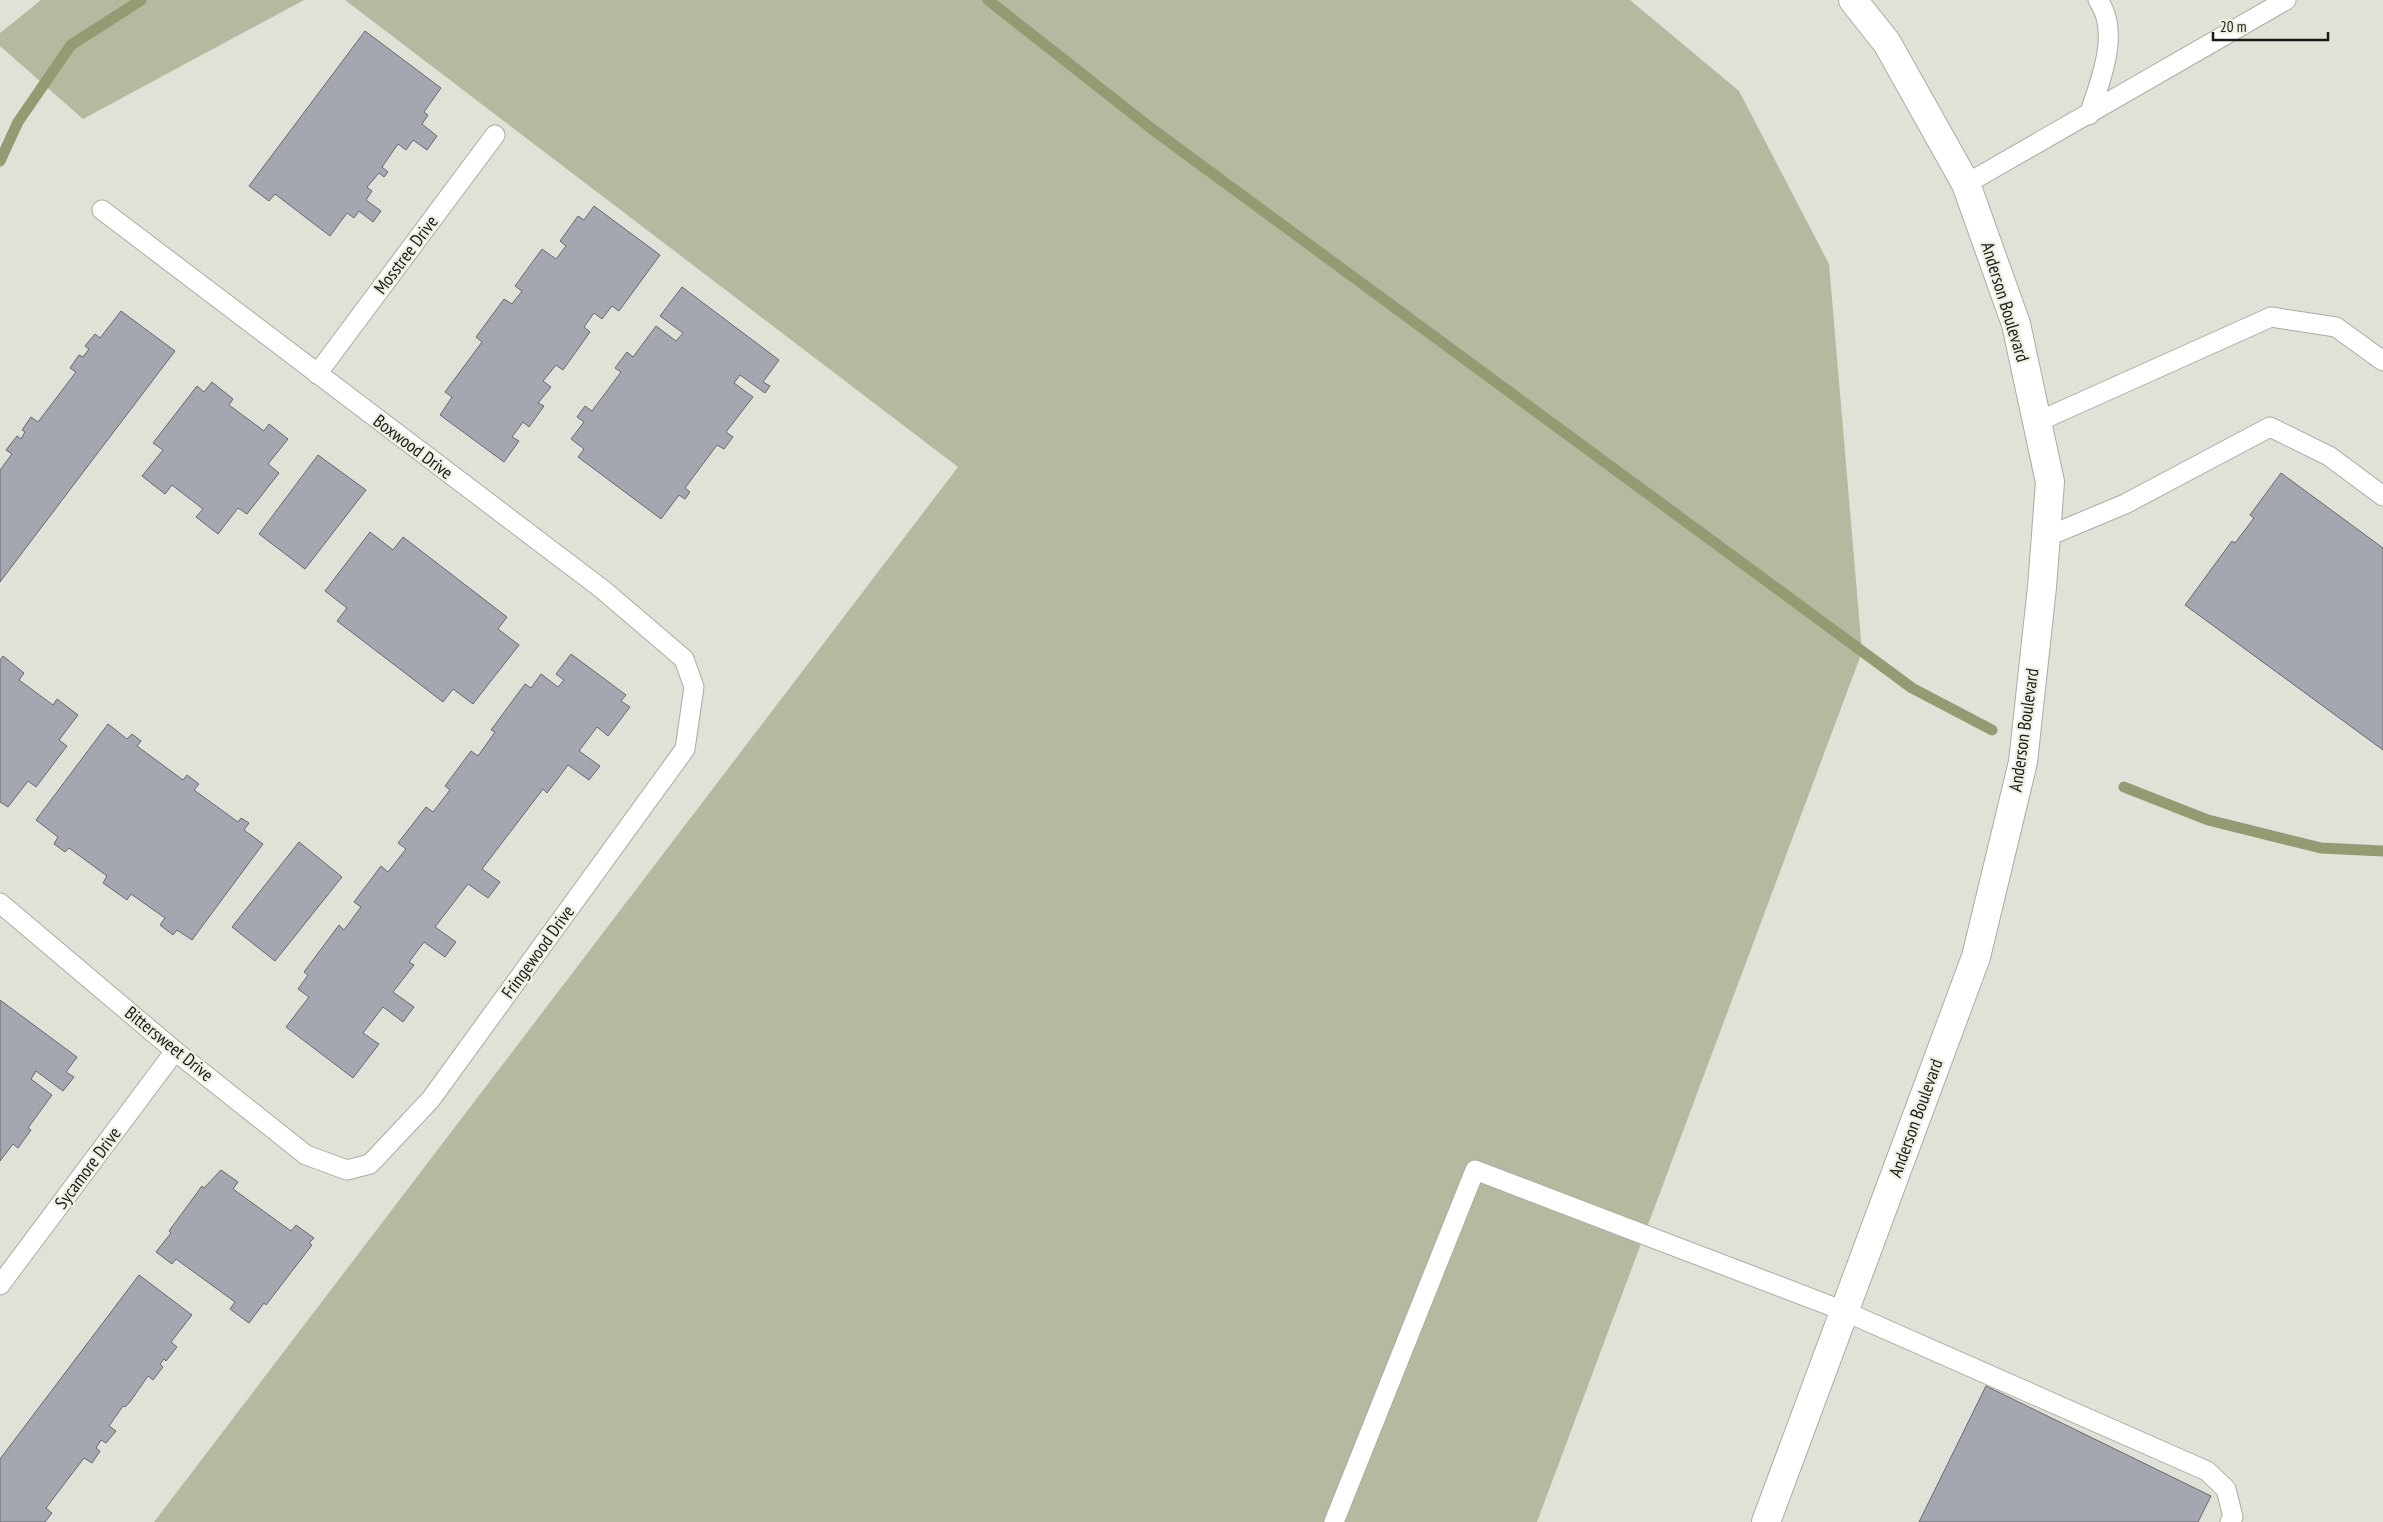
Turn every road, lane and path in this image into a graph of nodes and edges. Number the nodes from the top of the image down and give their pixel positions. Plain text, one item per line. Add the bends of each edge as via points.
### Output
1 (1853, 0) edge
2 (2098, 0) edge
3 (2286, 0) edge
4 (2089, 115) junction
5 (495, 135) dead end
6 (1966, 184) junction
7 (102, 210) dead end
8 (2383, 361) edge
9 (317, 374) junction
10 (2037, 422) junction
11 (2383, 496) edge
12 (2046, 537) junction
13 (692, 704) joint
14 (0, 903) edge
15 (175, 1051) junction
16 (347, 1170) joint
17 (0, 1285) edge
18 (1844, 1311) junction
19 (1334, 1522) edge
20 (1766, 1522) edge
21 (2230, 1522) edge

1 - 6 street, Anderson Boulevard via 1887,43
2 - 4 lane via 2108,30 2107,59
3 - 4 lane
4 - 6 lane
5 - 9 lane, Mosstree Drive
6 - 10 street, Anderson Boulevard via 2016,324
7 - 9 lane, Boxwood Drive
8 - 10 lane via 2336,327 2271,317
9 - 13 lane, Boxwood Drive via 602,589 684,659 694,688
10 - 12 street, Anderson Boulevard via 2050,482
11 - 12 lane via 2328,456 2270,427 2124,504
12 - 18 street, Anderson Boulevard via 2023,762 1976,957
13 - 16 lane, Fringewood Drive via 685,749 431,1099 370,1164
14 - 15 lane, Bittersweet Drive
15 - 16 lane, Bittersweet Drive via 306,1155
15 - 17 lane, Sycamore Drive
18 - 19 lane via 1475,1170
18 - 20 street, Anderson Boulevard
18 - 21 lane via 2207,1471 2226,1489 2233,1517

